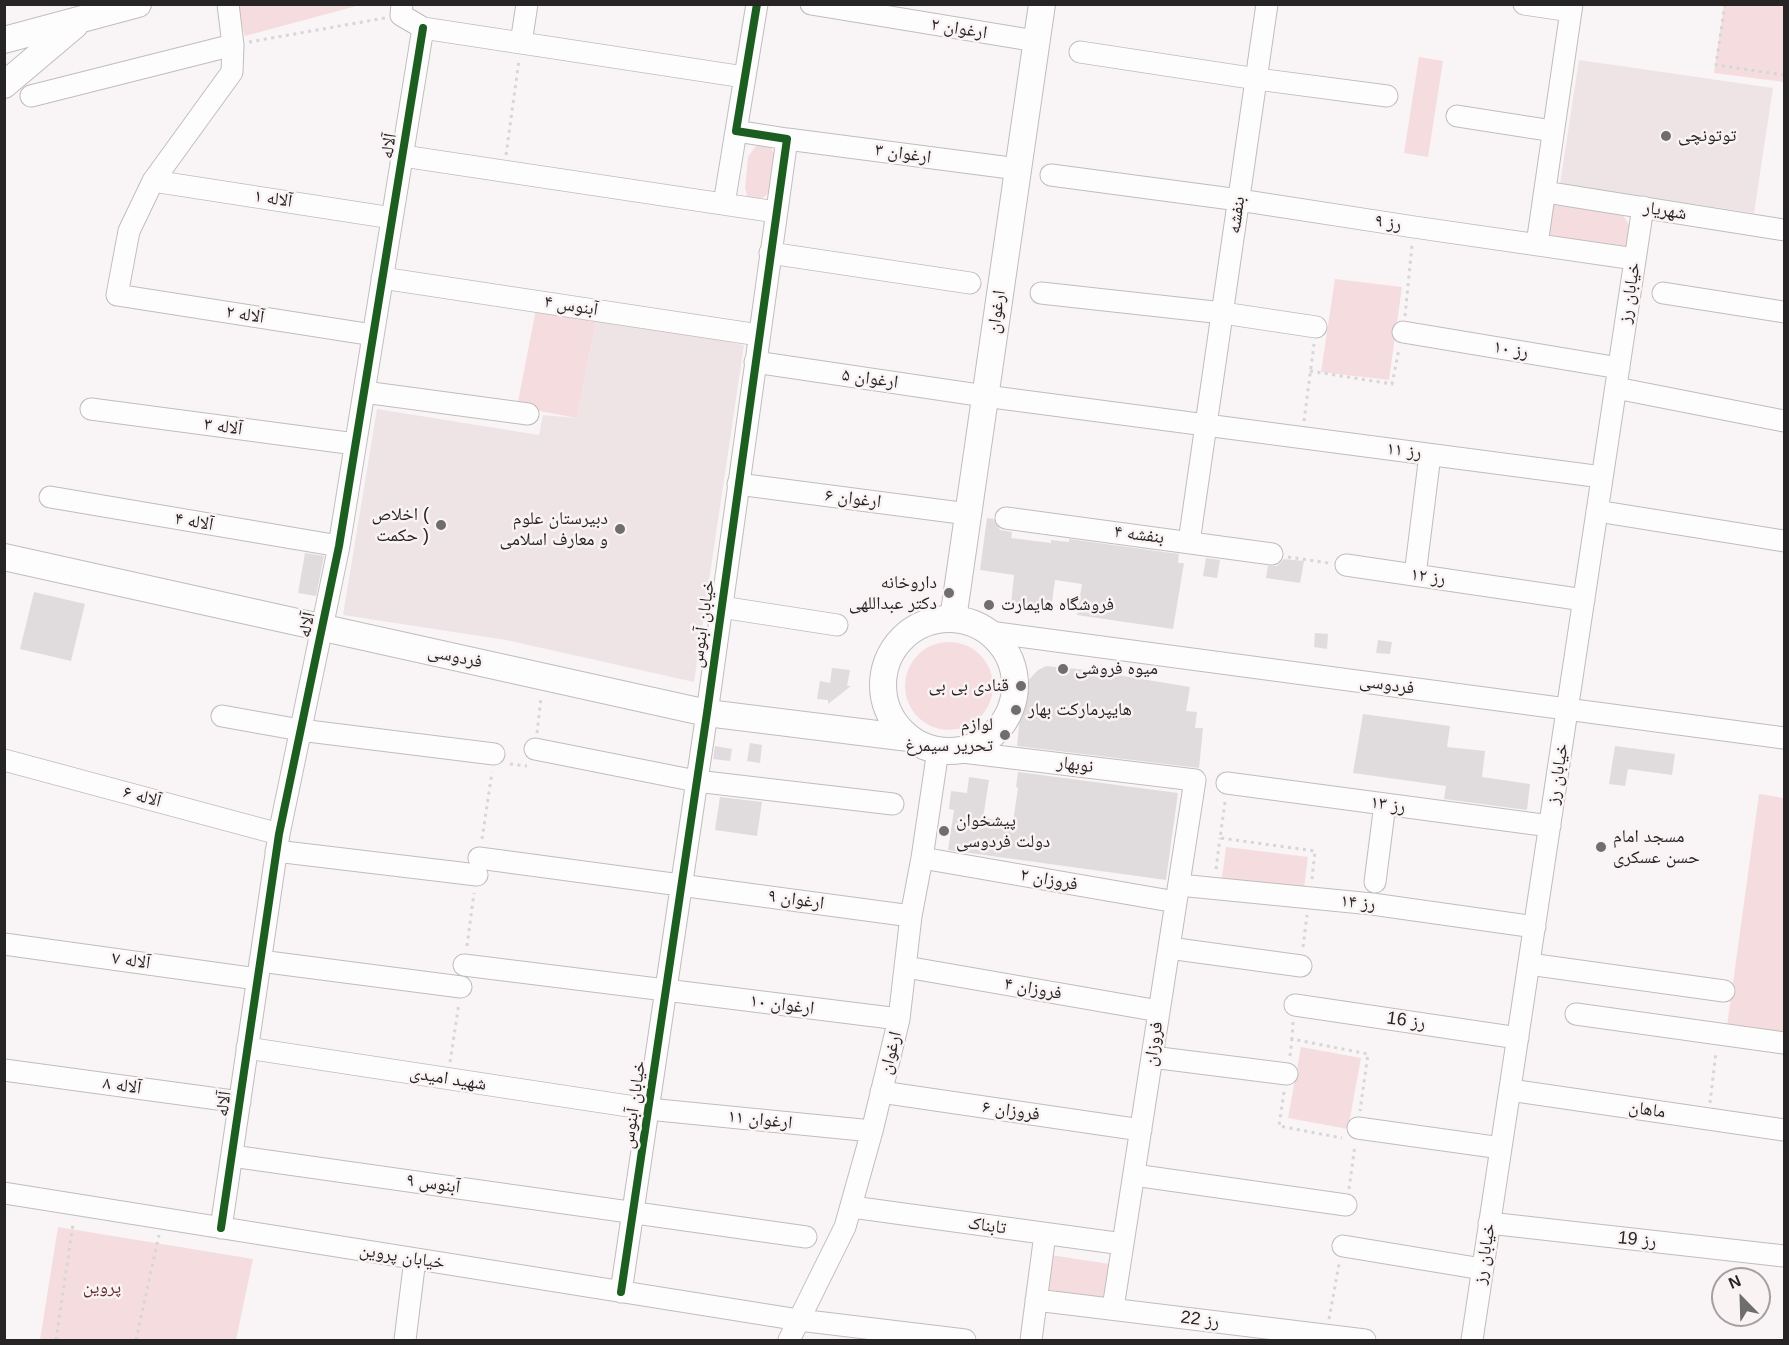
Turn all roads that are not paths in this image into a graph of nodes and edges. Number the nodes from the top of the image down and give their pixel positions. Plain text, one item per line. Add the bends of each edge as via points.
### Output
1 (138, 4) edge
2 (228, 4) edge
3 (527, 4) edge
4 (756, 4) edge
5 (811, 4) edge
6 (1042, 4) edge
7 (1267, 4) edge
8 (1524, 4) edge
9 (1571, 8) edge
10 (402, 10) edge
11 (72, 22) junction
12 (423, 28) junction
13 (4, 40) edge
14 (1036, 41) junction
15 (521, 43) junction
16 (233, 45) junction
17 (1080, 52) dead end
18 (744, 77) junction
19 (1257, 80) junction
20 (4, 85) edge
21 (31, 96) dead end
22 (1387, 96) dead end
23 (1457, 116) dead end
24 (736, 131) junction
25 (1553, 131) junction
26 (787, 139) junction
27 (402, 156) junction
28 (1018, 169) junction
29 (1051, 175) dead end
30 (153, 181) junction
31 (1545, 192) junction
32 (1239, 200) junction
33 (724, 204) junction
34 (1643, 207) junction
35 (776, 212) junction
36 (392, 218) junction
37 (1785, 230) edge
38 (1537, 244) junction
39 (770, 253) junction
40 (1635, 259) junction
41 (382, 278) junction
42 (970, 283) dead end
43 (1041, 293) dead end
44 (1663, 293) dead end
45 (1785, 312) edge
46 (1223, 313) junction
47 (1316, 327) road end
48 (1403, 332) road end
49 (373, 335) junction
50 (759, 335) junction
51 (755, 362) junction
52 (1617, 378) junction
53 (364, 392) junction
54 (985, 396) junction
55 (91, 409) dead end
56 (528, 414) dead end
57 (1785, 422) edge
58 (1206, 425) junction
59 (355, 444) junction
60 (1429, 463) dead end
61 (1602, 477) junction
62 (738, 484) junction
63 (50, 497) dead end
64 (1597, 511) junction
65 (968, 514) junction
66 (1006, 519) dead end
67 (1785, 541) edge
68 (1189, 542) junction
69 (339, 546) junction
70 (1272, 554) road end
71 (4, 558) edge
72 (1346, 565) road end
73 (1415, 575) junction
74 (1584, 600) junction
75 (721, 607) junction
76 (953, 619) junction
77 (837, 625) dead end
78 (322, 629) junction
79 (989, 632) junction
80 (1567, 709) junction
81 (706, 713) junction
82 (222, 716) dead end
83 (300, 730) junction
84 (909, 738) junction
85 (1785, 738) edge
86 (535, 749) dead end
87 (946, 751) junction
88 (494, 754) road end
89 (4, 760) edge
90 (1196, 780) joint
91 (696, 782) junction
92 (1227, 783) road end
93 (893, 804) dead end
94 (1385, 804) junction
95 (1550, 826) junction
96 (277, 842) junction
97 (922, 858) junction
98 (478, 866) joint
99 (1375, 882) dead end
100 (681, 885) junction
101 (1178, 893) junction
102 (911, 916) junction
103 (1535, 927) junction
104 (4, 944) edge
105 (1169, 948) junction
106 (1529, 964) junction
107 (464, 965) road end
108 (1301, 966) road end
109 (906, 967) junction
110 (258, 970) junction
111 (461, 987) road end
112 (666, 990) junction
113 (1724, 991) dead end
114 (1295, 1005) road end
115 (1159, 1011) junction
116 (1576, 1014) dead end
117 (899, 1019) junction
118 (1518, 1038) junction
119 (1785, 1043) edge
120 (247, 1048) junction
121 (1152, 1057) junction
122 (4, 1070) edge
123 (1287, 1074) road end
124 (1510, 1090) junction
125 (881, 1092) junction
126 (240, 1102) junction
127 (648, 1109) junction
128 (1141, 1130) junction
129 (1785, 1130) edge
130 (872, 1131) junction
131 (1357, 1134) road end
132 (1501, 1148) junction
133 (232, 1156) junction
134 (1134, 1175) junction
135 (4, 1193) edge
136 (1346, 1205) road end
137 (852, 1207) junction
138 (633, 1212) junction
139 (1490, 1223) junction
140 (221, 1228) junction
141 (1045, 1234) junction
142 (806, 1237) dead end
143 (1123, 1244) junction
144 (1342, 1246) road end
145 (1785, 1256) edge
146 (415, 1259) junction
147 (1482, 1269) junction
148 (621, 1292) junction
149 (1036, 1300) junction
150 (1113, 1308) junction
151 (799, 1320) junction
152 (405, 1341) edge
153 (789, 1341) edge
154 (965, 1341) edge
155 (1031, 1341) edge
156 (1365, 1341) edge
157 (1472, 1341) edge

1 - 11 main road
2 - 16 street
3 - 15 street
4 - 18 street
5 - 14 street, ارغوان ۲
6 - 14 main road, ارغوان
7 - 19 street, بنفشه
8 - 9 street
9 - 25 street
10 - 12 street
11 - 13 main road
11 - 20 main road
12 - 15 street
12 - 27 street, آلاله
14 - 28 main road, ارغوان
15 - 18 street
16 - 21 street
16 - 30 street via 232,72
17 - 19 street
18 - 24 street
19 - 22 street
19 - 32 street, بنفشه
23 - 25 street
24 - 26 street
24 - 33 street
25 - 31 street
26 - 28 street, ارغوان ۳
26 - 35 street, خیابان آبنوس
27 - 33 street
27 - 36 street, آلاله
28 - 54 main road, ارغوان
29 - 32 street, رز ۹
30 - 36 street, آلاله ۱
30 - 49 street, آلاله ۲ via 129,231 117,295
31 - 34 street, شهریار
31 - 38 street
32 - 38 street, رز ۹
32 - 46 street, بنفشه
33 - 35 street
34 - 37 street, شهریار
34 - 40 street, خیابان رز
35 - 39 street, خیابان آبنوس
36 - 41 street, آلاله
38 - 40 street, رز ۹
39 - 42 street
39 - 50 street, خیابان آبنوس
40 - 52 street, خیابان رز
41 - 49 street, آلاله
41 - 50 street, آبنوس ۴
43 - 46 street
44 - 45 street
46 - 47 street
46 - 58 street, بنفشه
48 - 52 street, رز ۱۰
49 - 53 street, آلاله
50 - 51 street, خیابان آبنوس
51 - 54 street, ارغوان ۵
51 - 62 street, خیابان آبنوس
52 - 57 street, رز ۱۰
52 - 61 street, خیابان رز
53 - 56 street
53 - 59 street, آلاله
54 - 58 street
54 - 65 main road, ارغوان
55 - 59 street, آلاله ۳
58 - 61 street, رز ۱۱
58 - 68 street, بنفشه
59 - 69 street, آلاله
60 - 73 street
61 - 64 street, خیابان رز
62 - 65 street, ارغوان ۶
62 - 75 street, خیابان آبنوس
63 - 69 street, آلاله ۴
64 - 67 street
64 - 74 street, خیابان رز
65 - 76 main road, ارغوان
66 - 68 street, بنفشه ۴
68 - 70 street, بنفشه ۴
69 - 78 street, آلاله
71 - 78 main road, فردوسی
72 - 73 street, رز ۱۲
73 - 74 street, رز ۱۲
74 - 80 street, خیابان رز
75 - 77 street
75 - 81 street, خیابان آبنوس
76 - 79 main road
76 - 84 main road via 934,621 902,639 884,671 887,708
78 - 81 main road, فردوسی
78 - 83 street, آلاله
79 - 80 street, فردوسی
79 - 87 main road via 1003,646 1012,664 1016,683 1013,703 1005,721 991,736 974,746
80 - 85 street, فردوسی
80 - 95 street, خیابان رز
81 - 84 main road, فردوسی
81 - 91 street, خیابان آبنوس
82 - 83 street
83 - 88 street
83 - 96 street, آلاله
84 - 87 main road
86 - 91 street
87 - 90 street, نوبهار
87 - 97 street, ارغوان
89 - 96 street, آلاله ۶
90 - 101 street, فروزان
91 - 93 street
91 - 100 street, خیابان آبنوس
92 - 94 street, رز ۱۳
94 - 95 street, رز ۱۳
94 - 99 street
95 - 103 street, خیابان رز
96 - 98 street, آلاله ۶
96 - 110 street, آلاله
97 - 101 street, فروزان ۲
97 - 102 street, ارغوان
98 - 100 street, ارغوان ۹
100 - 102 street, ارغوان ۹
100 - 112 street, خیابان آبنوس
101 - 103 street, رز ۱۴ via 1214,889 1309,898
101 - 105 street, فروزان
102 - 109 street, ارغوان
103 - 106 street, خیابان رز
104 - 110 street, آلاله ۷
105 - 108 street
105 - 115 street, فروزان
106 - 113 street
106 - 118 street, خیابان رز
107 - 112 street, ارغوان ۱۰
109 - 115 street, فروزان ۴
109 - 117 street, ارغوان
110 - 111 street, آلاله ۷
110 - 120 street, آلاله
112 - 117 street, ارغوان ۱۰
112 - 127 street, خیابان آبنوس
114 - 118 street, رز 16
115 - 121 street, فروزان
116 - 119 street
117 - 125 street, ارغوان
118 - 124 street, خیابان رز
120 - 126 street, آلاله
120 - 127 street, شهید امیدی
121 - 123 street
121 - 128 street, فروزان
122 - 126 street, آلاله ۸
124 - 129 street, ماهان
124 - 132 street, خیابان رز
125 - 128 street, فروزان ۶
125 - 130 street, ارغوان
126 - 133 street, آلاله
127 - 130 street, ارغوان ۱۱
127 - 138 street, خیابان آبنوس
128 - 134 street, فروزان
130 - 137 street, ارغوان
131 - 132 street
132 - 139 street, خیابان رز
133 - 138 street, آبنوس ۹
133 - 140 street, آلاله
134 - 136 street
134 - 143 street, فروزان
135 - 140 street, خیابان پروین
137 - 141 street, تابناک
137 - 151 street, ارغوان
138 - 142 street, آبنوس ۹
138 - 148 street, خیابان آبنوس
139 - 145 street, رز 19
139 - 147 street, خیابان رز
140 - 146 street, خیابان پروین
141 - 143 street, تابناک
141 - 149 street
143 - 150 street, فروزان
144 - 147 street
146 - 148 street, خیابان پروین
146 - 152 street
147 - 157 street, خیابان رز
148 - 151 street, خیابان پروین
149 - 150 street, رز 22
149 - 155 street
150 - 156 street, رز 22
151 - 153 street, ارغوان
151 - 154 street, خیابان پروین

